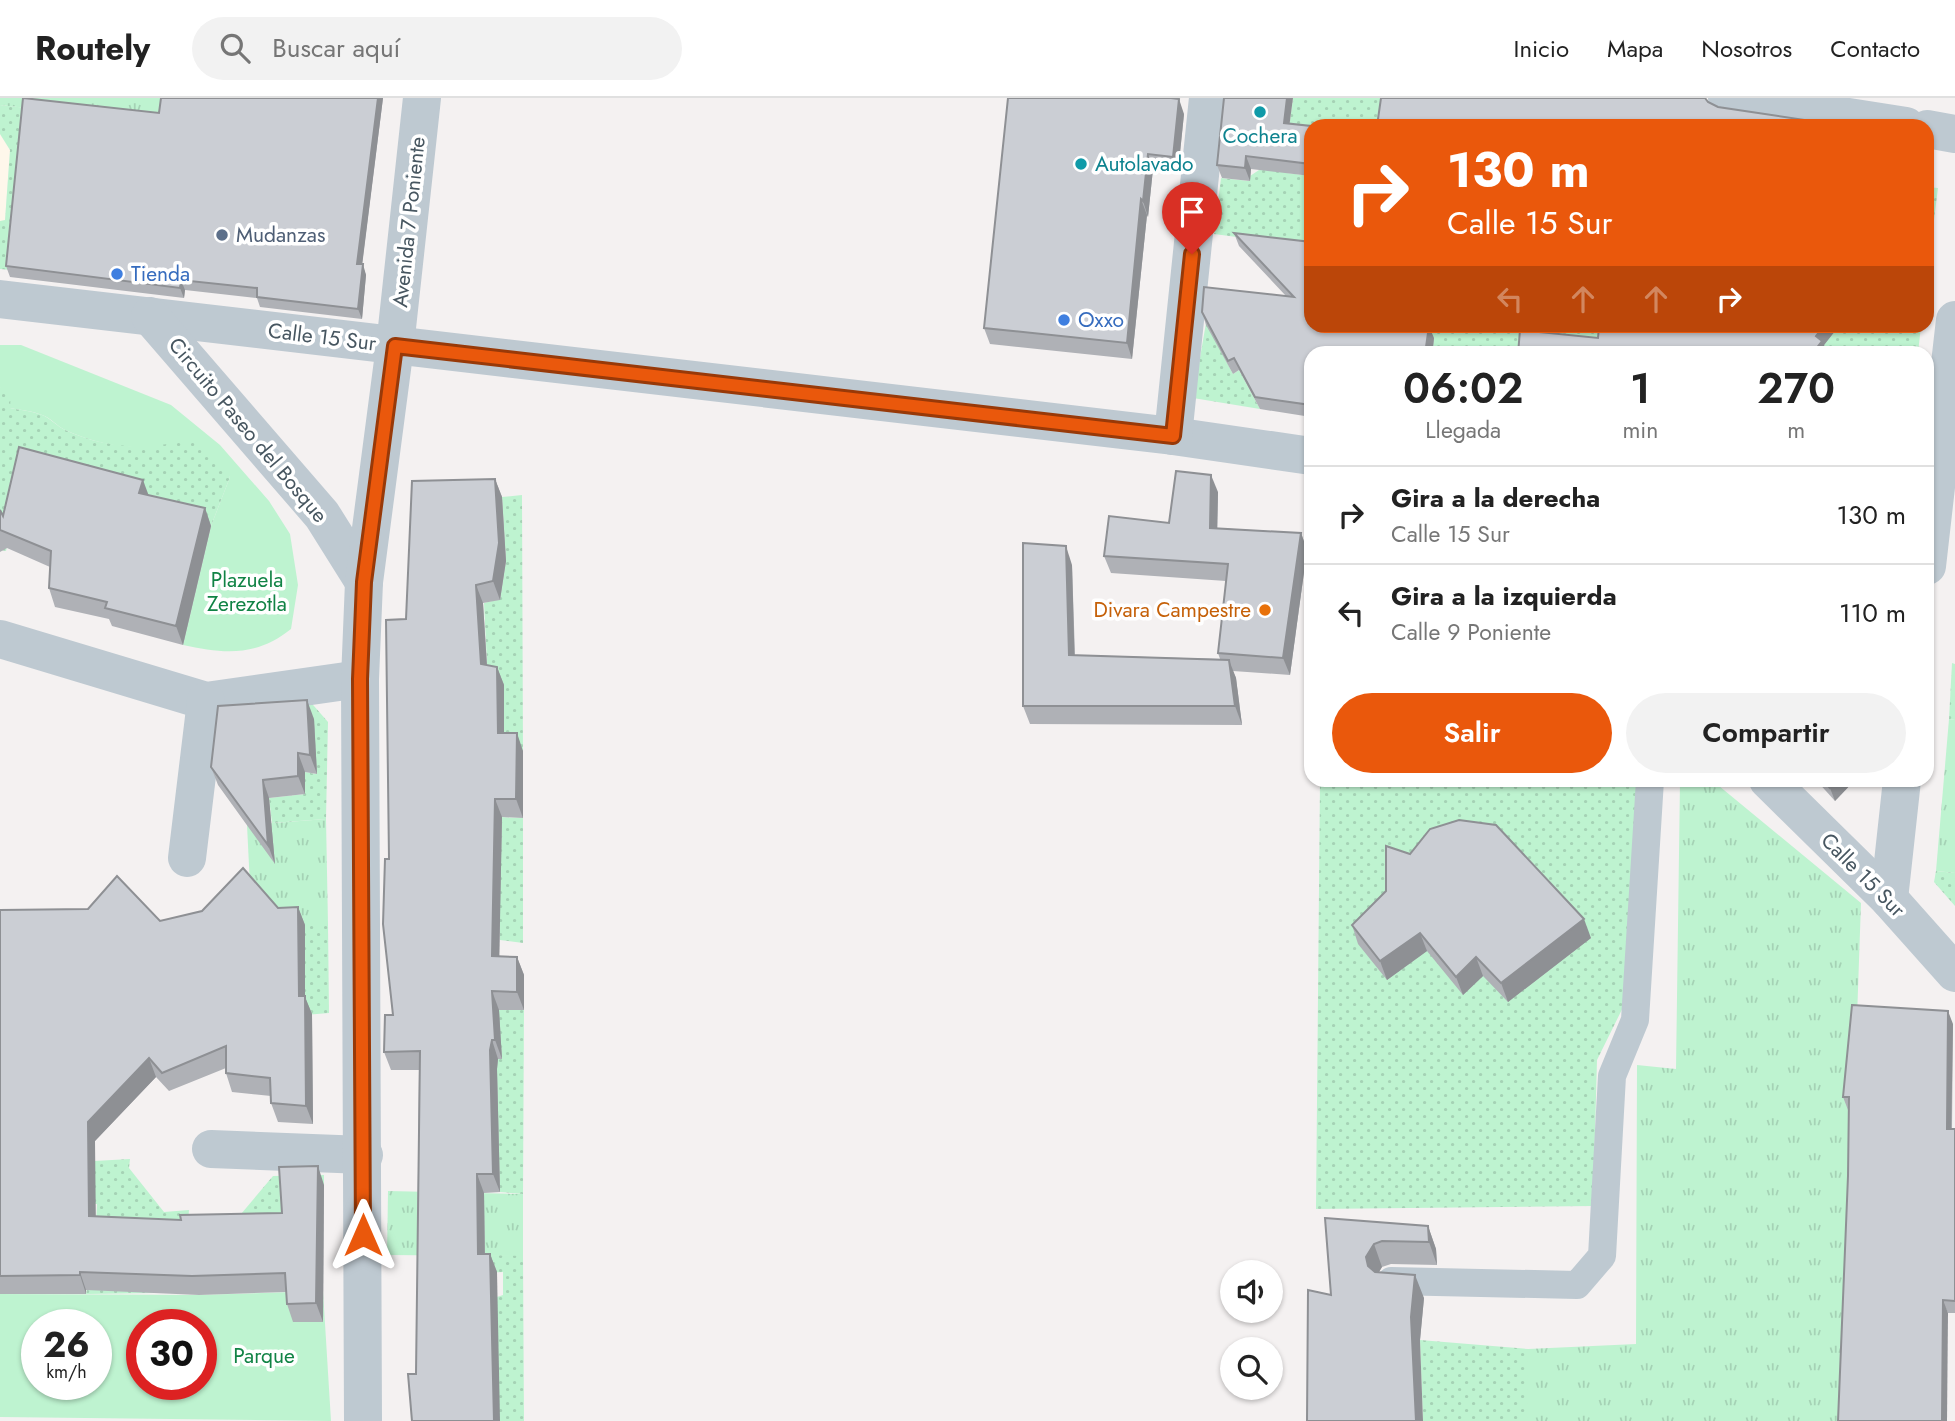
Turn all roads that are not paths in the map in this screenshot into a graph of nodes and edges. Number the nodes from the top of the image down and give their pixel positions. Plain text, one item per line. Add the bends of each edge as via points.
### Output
1 (422, 98) edge
2 (1208, 98) edge
3 (1727, 98) edge
4 (1861, 119) edge
5 (1934, 130) edge
6 (1955, 134) edge
7 (0, 299) edge
8 (150, 316) junction
9 (1955, 320) edge
10 (395, 346) junction
11 (1173, 436) junction
12 (1304, 456) edge
13 (1934, 504) edge
14 (364, 582) junction
15 (0, 639) edge
16 (360, 679) junction
17 (206, 701) junction
18 (1650, 787) edge
19 (1775, 787) edge
20 (1901, 787) edge
21 (187, 858) dead end
22 (1889, 899) junction
23 (1955, 973) edge
24 (211, 1149) dead end
25 (364, 1155) junction
26 (1391, 1280) edge
27 (363, 1421) edge

1 - 10 street, Avenida 7 Poniente
2 - 11 street
3 - 4 street
5 - 6 street
7 - 8 street, Calle 15 Sur
8 - 10 street, Calle 15 Sur
8 - 14 street, Circuito Paseo del Bosque via 323,514
9 - 13 street
10 - 11 street, Calle 15 Sur
10 - 14 street
11 - 12 street, Calle 15 Sur
14 - 16 street
15 - 17 street
16 - 17 street
16 - 25 street
17 - 21 street
18 - 26 lane via 1635,1020 1612,1076 1602,1256 1577,1285
19 - 22 street, Calle 15 Sur
20 - 22 street
22 - 23 street, Calle 15 Sur
24 - 25 street
25 - 27 street

